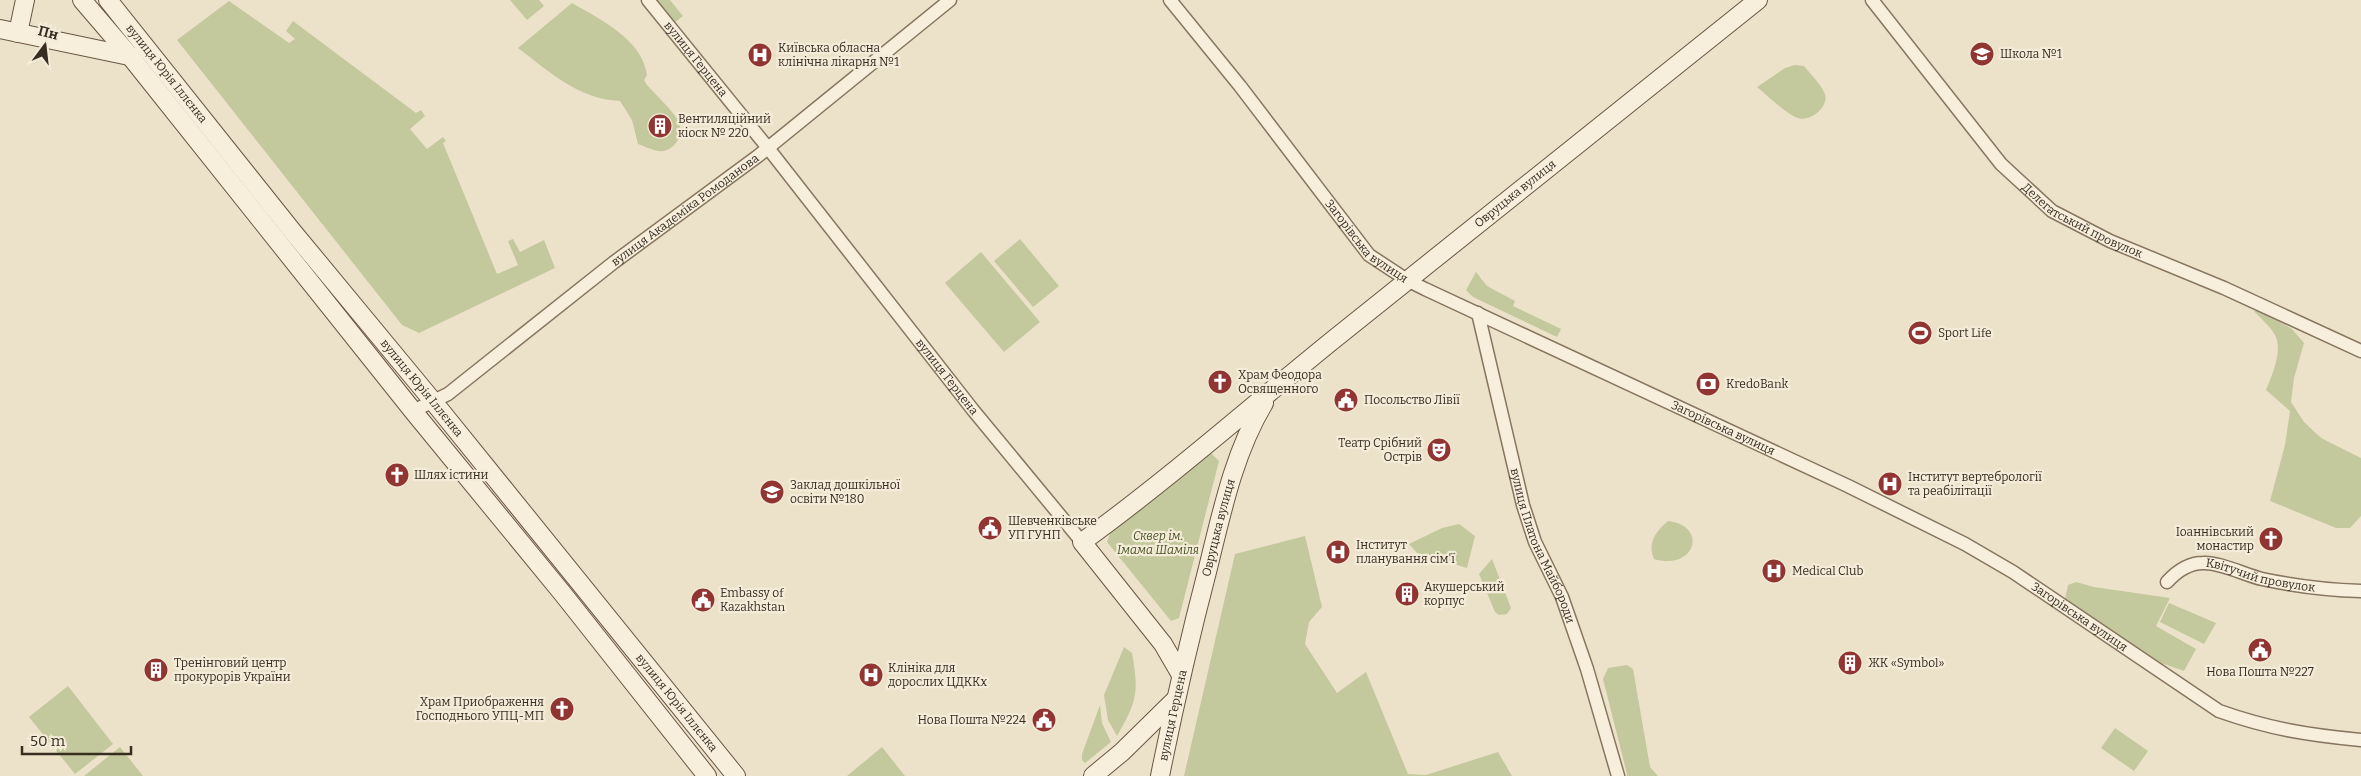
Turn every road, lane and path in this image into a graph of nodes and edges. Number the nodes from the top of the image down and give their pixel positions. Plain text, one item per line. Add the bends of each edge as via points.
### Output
1 (25, 0) edge
2 (82, 0) edge
3 (108, 0) edge
4 (648, 0) edge
5 (950, 0) edge
6 (1170, 0) edge
7 (1758, 0) edge
8 (1872, 0) edge
9 (0, 29) edge
10 (18, 33) junction
11 (130, 56) junction
12 (156, 59) junction
13 (768, 148) junction
14 (1407, 280) junction
15 (1478, 313) junction
16 (2361, 351) edge
17 (1274, 388) junction
18 (432, 400) junction
19 (413, 411) junction
20 (1082, 542) junction
21 (2167, 582) dead end
22 (2361, 591) edge
23 (1181, 674) junction
24 (1176, 699) junction
25 (2361, 740) edge
26 (706, 776) edge
27 (736, 776) edge
28 (1093, 776) edge
29 (1160, 776) edge
30 (1618, 776) edge

1 - 10 main road
2 - 11 main road, вулиця Юрія Іллєнка
3 - 12 main road, вулиця Юрія Іллєнка
4 - 13 street, вулиця Герцена
5 - 13 street, вулиця Академіка Ромоданова
6 - 14 street, Загорівська вулиця via 1369,255
7 - 14 main road, Овруцька вулиця
8 - 16 street, Делегатський провулок via 2002,164 2052,211 2102,237
9 - 10 main road
10 - 11 main road
11 - 12 main road
11 - 19 main road, вулиця Юрія Іллєнка
12 - 18 main road, вулиця Юрія Іллєнка
13 - 18 street, вулиця Академіка Ромоданова via 613,263 448,394
13 - 20 street, вулиця Герцена
14 - 15 street, Загорівська вулиця
14 - 17 main road, Овруцька вулиця
15 - 25 street, Загорівська вулиця via 1965,544 2013,572 2219,711 2258,725 2303,735
15 - 30 street, вулиця Платона Майбороди via 1524,505 1587,669
17 - 20 main road, Овруцька вулиця
17 - 23 main road, Овруцька вулиця via 1252,424 1240,453 1223,506
18 - 19 street, вулиця Академіка Ромоданова
18 - 27 main road, вулиця Юрія Іллєнка
19 - 26 main road, вулиця Юрія Іллєнка via 564,594
20 - 23 main road, вулиця Герцена via 1163,644
21 - 22 street, Квітучий провулок via 2192,564 2205,562 2261,578
23 - 24 main road, вулиця Герцена
24 - 28 main road
24 - 29 main road, вулиця Герцена

